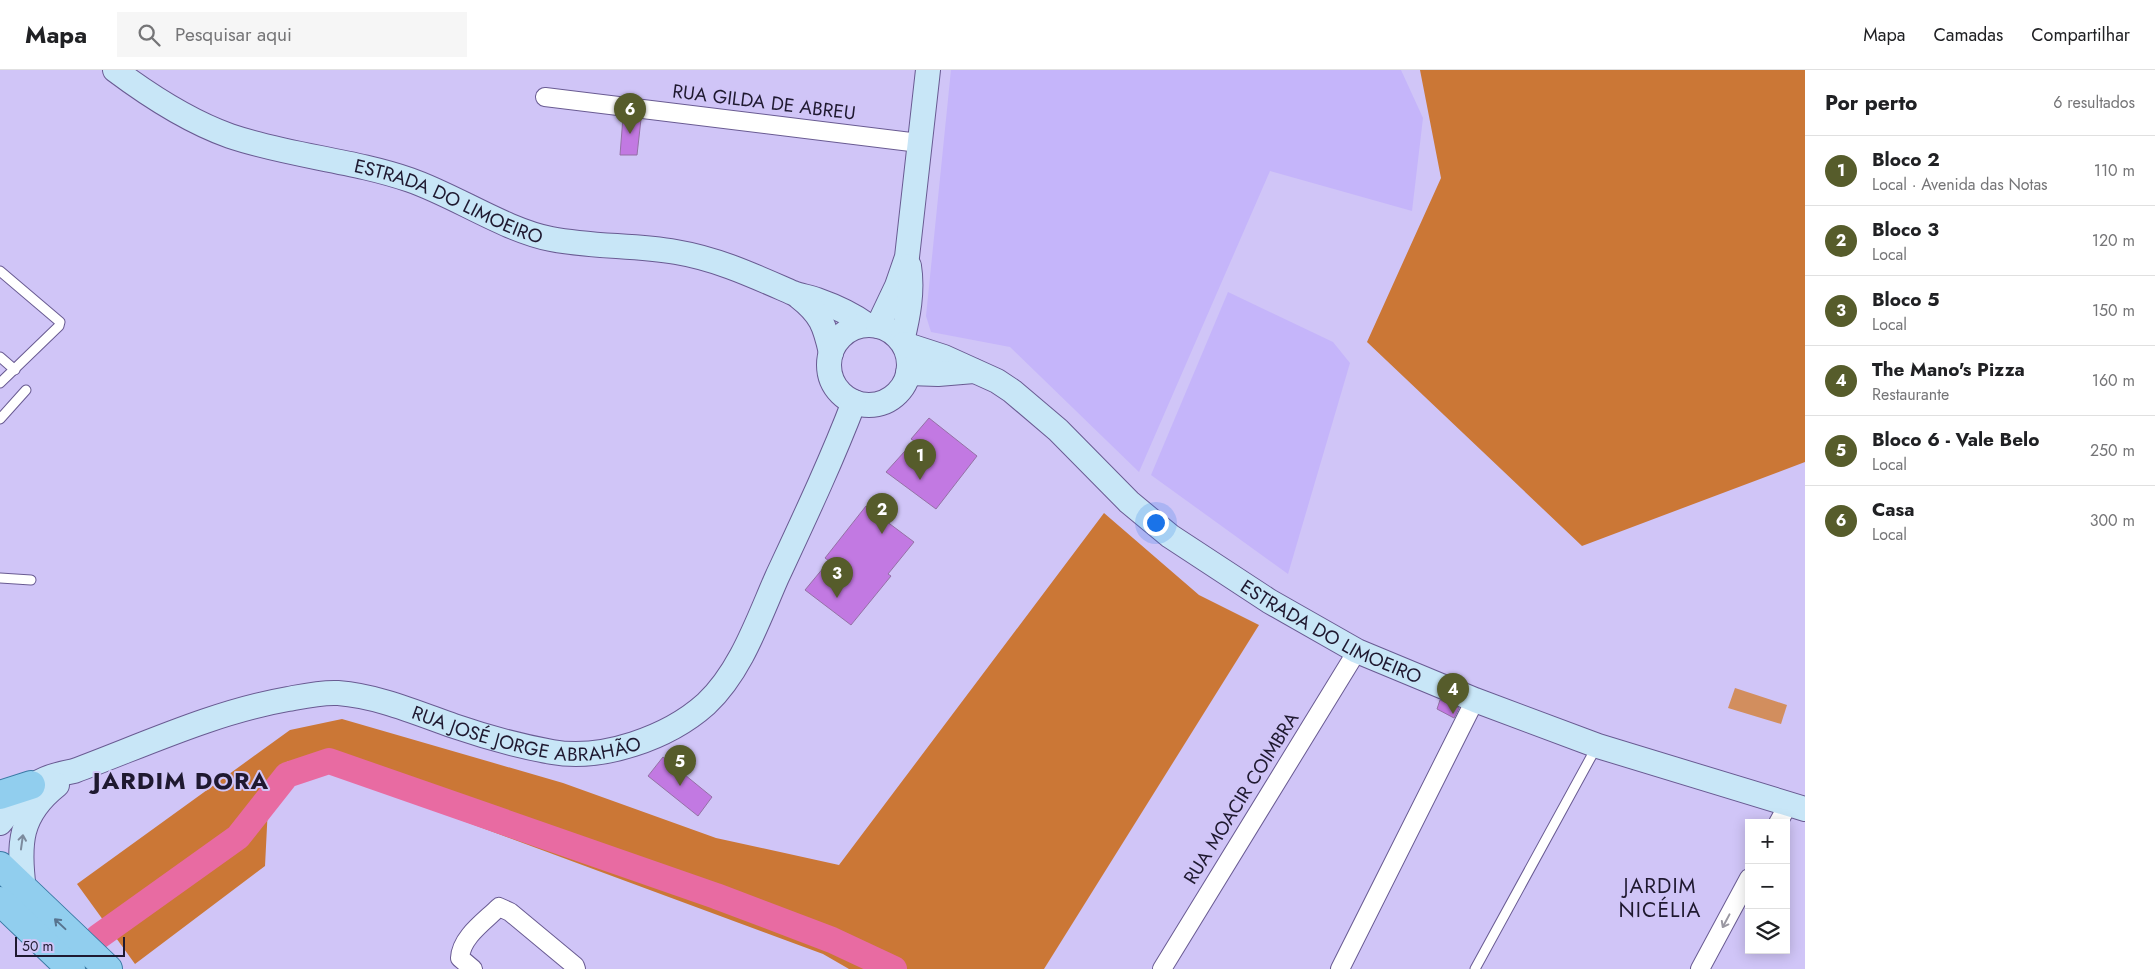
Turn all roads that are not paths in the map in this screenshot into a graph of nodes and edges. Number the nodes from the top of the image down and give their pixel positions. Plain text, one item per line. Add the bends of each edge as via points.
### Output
1 (115, 70) edge
2 (928, 70) edge
3 (545, 97) dead end
4 (918, 143) junction
5 (907, 257) junction
6 (0, 271) edge
7 (796, 294) junction
8 (873, 325) junction
9 (903, 342) junction
10 (831, 353) junction
11 (0, 357) edge
12 (14, 370) junction
13 (974, 371) junction
14 (908, 373) junction
15 (0, 383) edge
16 (26, 390) dead end
17 (854, 402) junction
18 (0, 419) edge
19 (0, 578) edge
20 (31, 580) dead end
21 (1357, 651) junction
22 (1476, 700) junction
23 (1598, 746) junction
24 (74, 771) junction
25 (31, 785) junction
26 (0, 795) edge
27 (1791, 812) edge
28 (0, 823) edge
29 (0, 866) edge
30 (1745, 885) edge
31 (24, 890) junction
32 (0, 901) edge
33 (57, 963) edge
34 (471, 968) edge
35 (107, 969) edge
36 (576, 969) edge
37 (1162, 969) edge
38 (1340, 969) edge
39 (1475, 969) edge
40 (1700, 969) edge

1 - 7 main road, ESTRADA DO LIMOEIRO via 172,108 230,136 392,174 544,237 693,256 736,268
2 - 4 main road
3 - 4 street, RUA GILDA DE ABREU
4 - 5 main road
5 - 8 main road via 897,286
5 - 9 main road via 910,284
6 - 12 lane via 60,322
7 - 8 main road, ESTRADA DO LIMOEIRO
7 - 10 main road, ESTRADA DO LIMOEIRO via 822,321
8 - 9 main road via 891,331
8 - 10 main road via 855,327 845,333
9 - 13 main road, ESTRADA DO LIMOEIRO
9 - 14 main road via 909,358
10 - 17 main road via 833,382
11 - 12 lane
12 - 15 lane
13 - 14 main road, ESTRADA DO LIMOEIRO
13 - 21 main road, ESTRADA DO LIMOEIRO via 997,381 1038,412 1118,492 1170,536 1262,596
14 - 17 main road via 904,384 888,400 865,405
16 - 18 lane
17 - 24 main road, RUA JOSÉ JORGE ABRAHÃO via 751,637 736,663 706,703 655,735 612,751 563,753 492,738 384,702 337,693 311,694 235,711
19 - 20 lane
21 - 22 main road, ESTRADA DO LIMOEIRO
21 - 37 street, RUA MOACIR COIMBRA
22 - 23 main road, ESTRADA DO LIMOEIRO
22 - 38 street
23 - 27 main road, ESTRADA DO LIMOEIRO
23 - 39 lane
24 - 25 main road, RUA JOSÉ JORGE ABRAHÃO via 52,775
31 -> 24 main road, RUA JOSÉ JORGE ABRAHÃO via 20,859 26,823 42,798
25 - 26 main road
25 - 28 main road, RUA JOSÉ JORGE ABRAHÃO
29 - 31 main road
30 -> 40 street
35 -> 31 main road
32 - 33 main road
34 - 36 street via 460,958 461,949 499,907

